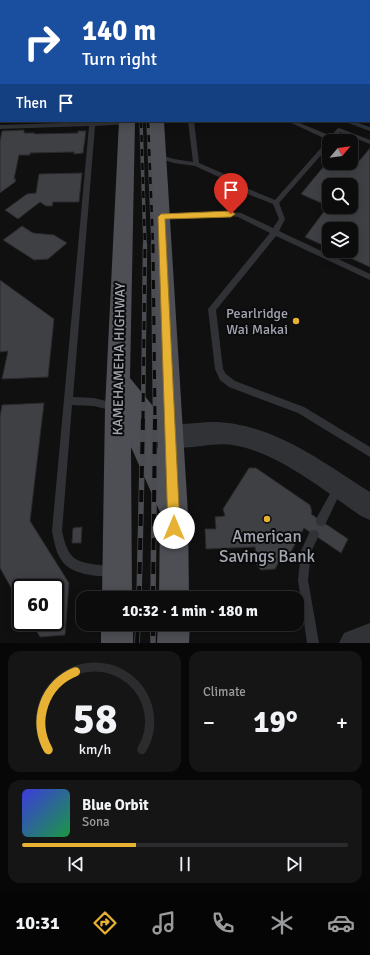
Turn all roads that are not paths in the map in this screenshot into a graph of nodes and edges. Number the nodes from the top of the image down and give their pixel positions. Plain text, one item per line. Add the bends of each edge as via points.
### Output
1 (127, 122) edge
2 (156, 122) edge
3 (192, 122) edge
4 (292, 122) edge
5 (92, 124) junction
6 (0, 127) edge
7 (336, 134) edge
8 (349, 134) edge
9 (322, 137) edge
10 (358, 137) edge
11 (370, 142) edge
12 (322, 150) edge
13 (159, 157) junction
14 (196, 164) junction
15 (276, 203) junction
16 (161, 217) junction
17 (275, 232) junction
18 (370, 277) edge
19 (118, 381) junction
20 (68, 401) junction
21 (117, 408) junction
22 (171, 436) junction
23 (370, 452) edge
24 (338, 487) junction
25 (370, 507) edge
26 (174, 514) junction
27 (321, 521) dead end
28 (314, 535) dead end
29 (117, 585) edge
30 (174, 591) edge
31 (117, 631) edge
32 (174, 631) edge
33 (370, 637) edge
34 (117, 643) edge
35 (173, 643) edge
36 (314, 643) edge
37 (354, 643) edge

1 - 5 lane
1 - 19 main road, KAMEHAMEHA HIGHWAY
2 - 13 main road
3 - 14 lane
4 - 9 lane
5 - 6 lane
5 - 20 lane
7 - 8 lane via 339,130
10 - 11 lane
12 - 15 lane
13 - 14 lane
13 - 16 main road
14 - 15 lane via 236,182 242,189
15 - 17 lane via 282,219
16 - 17 lane via 231,214 247,218
16 - 22 main road
17 - 18 lane
17 - 23 lane via 212,309 218,369 232,384 302,410
19 - 21 main road, KAMEHAMEHA HIGHWAY
19 - 22 main road via 147,419
20 - 21 lane via 94,402
20 - 29 lane via 57,531 68,560
21 - 26 main road via 134,426
21 - 29 main road, KAMEHAMEHA HIGHWAY
22 - 24 street via 232,434 255,439 287,454
22 - 26 main road
24 - 25 street
24 - 27 lane
26 - 30 main road
28 - 36 lane via 306,552 302,580
31 - 34 main road
32 - 35 main road
33 - 37 street

